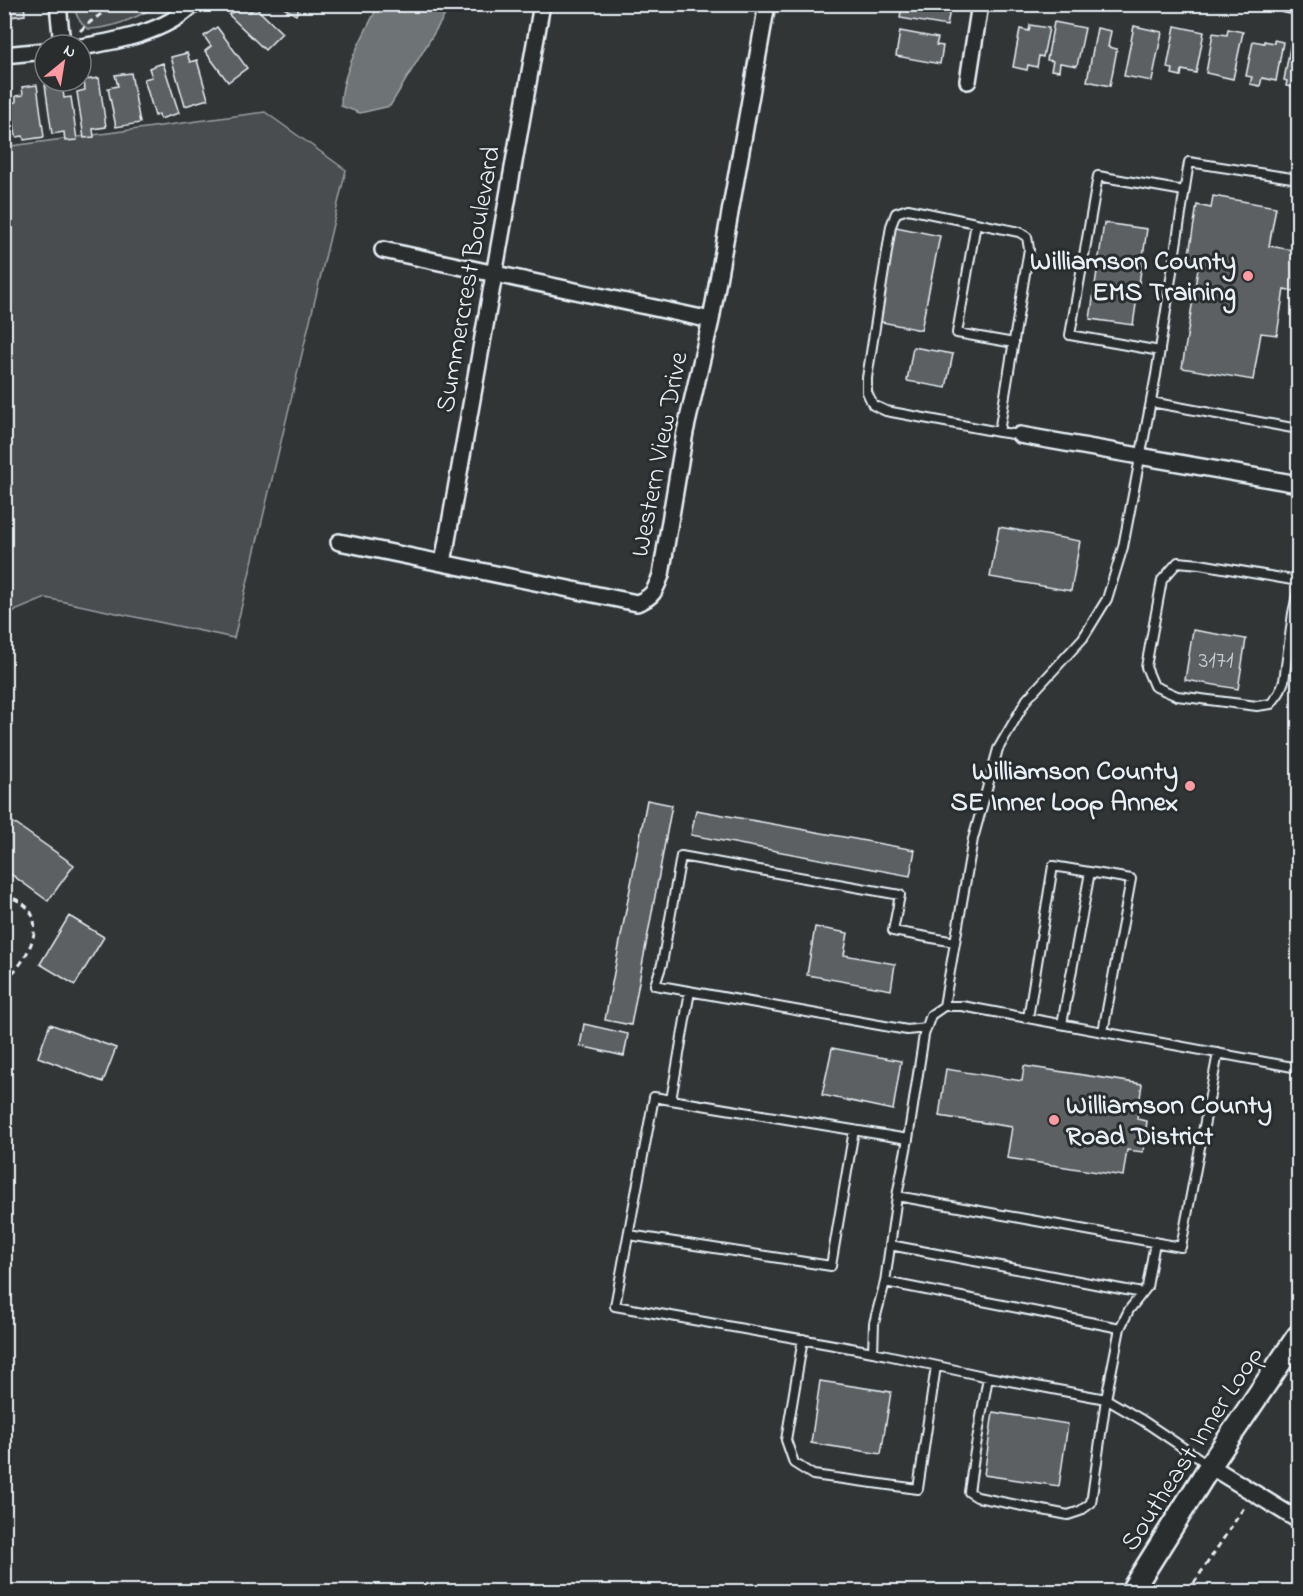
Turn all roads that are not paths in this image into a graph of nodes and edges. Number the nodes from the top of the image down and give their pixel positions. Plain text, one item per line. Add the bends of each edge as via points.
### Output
1 (58, 4) edge
2 (193, 4) edge
3 (542, 4) edge
4 (767, 4) edge
5 (980, 4) edge
6 (1286, 4) edge
7 (1299, 6) edge
8 (61, 33) edge
9 (93, 45) edge
10 (33, 52) edge
11 (4, 55) edge
12 (968, 81) dead end
13 (1299, 179) edge
14 (1184, 191) junction
15 (976, 223) junction
16 (383, 250) dead end
17 (494, 274) junction
18 (711, 320) junction
19 (1014, 343) junction
20 (1160, 351) junction
21 (1151, 402) junction
22 (1299, 429) edge
23 (999, 432) junction
24 (1020, 435) joint
25 (1140, 456) junction
26 (1299, 484) edge
27 (339, 543) dead end
28 (443, 563) junction
29 (1299, 581) edge
30 (1299, 591) edge
31 (1090, 872) junction
32 (956, 942) junction
33 (690, 991) junction
34 (944, 1006) junction
35 (1028, 1018) junction
36 (1062, 1024) junction
37 (926, 1028) junction
38 (1103, 1032) junction
39 (1218, 1053) junction
40 (1299, 1068) edge
41 (672, 1100) junction
42 (854, 1130) junction
43 (908, 1139) junction
44 (897, 1196) junction
45 (628, 1235) junction
46 (1155, 1242) junction
47 (890, 1245) junction
48 (885, 1282) junction
49 (1142, 1293) junction
50 (1120, 1328) junction
51 (1299, 1336) edge
52 (803, 1339) junction
53 (873, 1352) junction
54 (936, 1366) junction
55 (988, 1377) junction
56 (1106, 1399) junction
57 (1210, 1466) junction
58 (1299, 1520) edge
59 (1131, 1592) edge

1 - 8 street
2 - 9 street via 152,31
3 - 17 street, Summercrest Boulevard
4 - 18 street, Western View Drive
5 - 12 street
6 - 7 street
10 - 11 street
13 - 14 lane via 1189,162
14 - 20 lane
14 - 20 lane via 1098,176 1070,335
15 - 19 lane via 1027,237 1029,249
15 - 19 lane via 957,333
15 - 23 lane via 908,209 896,213 867,392 873,405 886,411
16 - 17 street
17 - 18 street
17 - 28 street, Summercrest Boulevard
18 - 28 street, Western View Drive via 685,432 661,575 647,599 637,603
19 - 23 lane
20 - 21 lane
21 - 22 lane
21 - 25 lane
23 - 24 lane
24 - 25 street
25 - 26 street
25 - 32 lane via 1123,547 1107,599 1083,638 1027,699 998,749 974,839
27 - 28 street, Western View Drive
29 - 30 lane via 1178,562 1162,580 1146,667 1155,687 1178,696 1257,706 1271,704 1284,681
31 - 35 lane via 1053,866
31 - 36 lane
31 - 38 lane via 1131,879
32 - 33 lane via 893,931 900,895 681,856 655,985
32 - 34 lane
33 - 37 lane via 907,1030
33 - 41 lane
34 - 35 lane
34 - 37 lane via 932,1015
35 - 36 lane
36 - 38 lane
37 - 43 lane
38 - 39 lane
39 - 40 lane
39 - 46 lane via 1181,1246
41 - 42 lane
41 - 45 lane via 654,1097
42 - 43 lane
42 - 45 lane via 831,1266
43 - 44 lane
44 - 46 lane
44 - 47 lane
45 - 52 lane via 615,1306
46 - 49 lane via 1147,1287
47 - 48 lane
47 - 49 lane
48 - 50 lane
48 - 53 lane via 874,1323
49 - 50 lane
50 - 56 lane
51 - 57 main road, Southeast Inner Loop
52 - 53 lane
52 - 54 lane via 786,1440 794,1463 813,1475 918,1489
53 - 54 lane
54 - 55 lane
55 - 56 lane
55 - 56 lane via 969,1492 977,1497 1068,1515 1091,1503
56 - 57 lane
57 - 58 street
57 - 59 main road, Southeast Inner Loop

